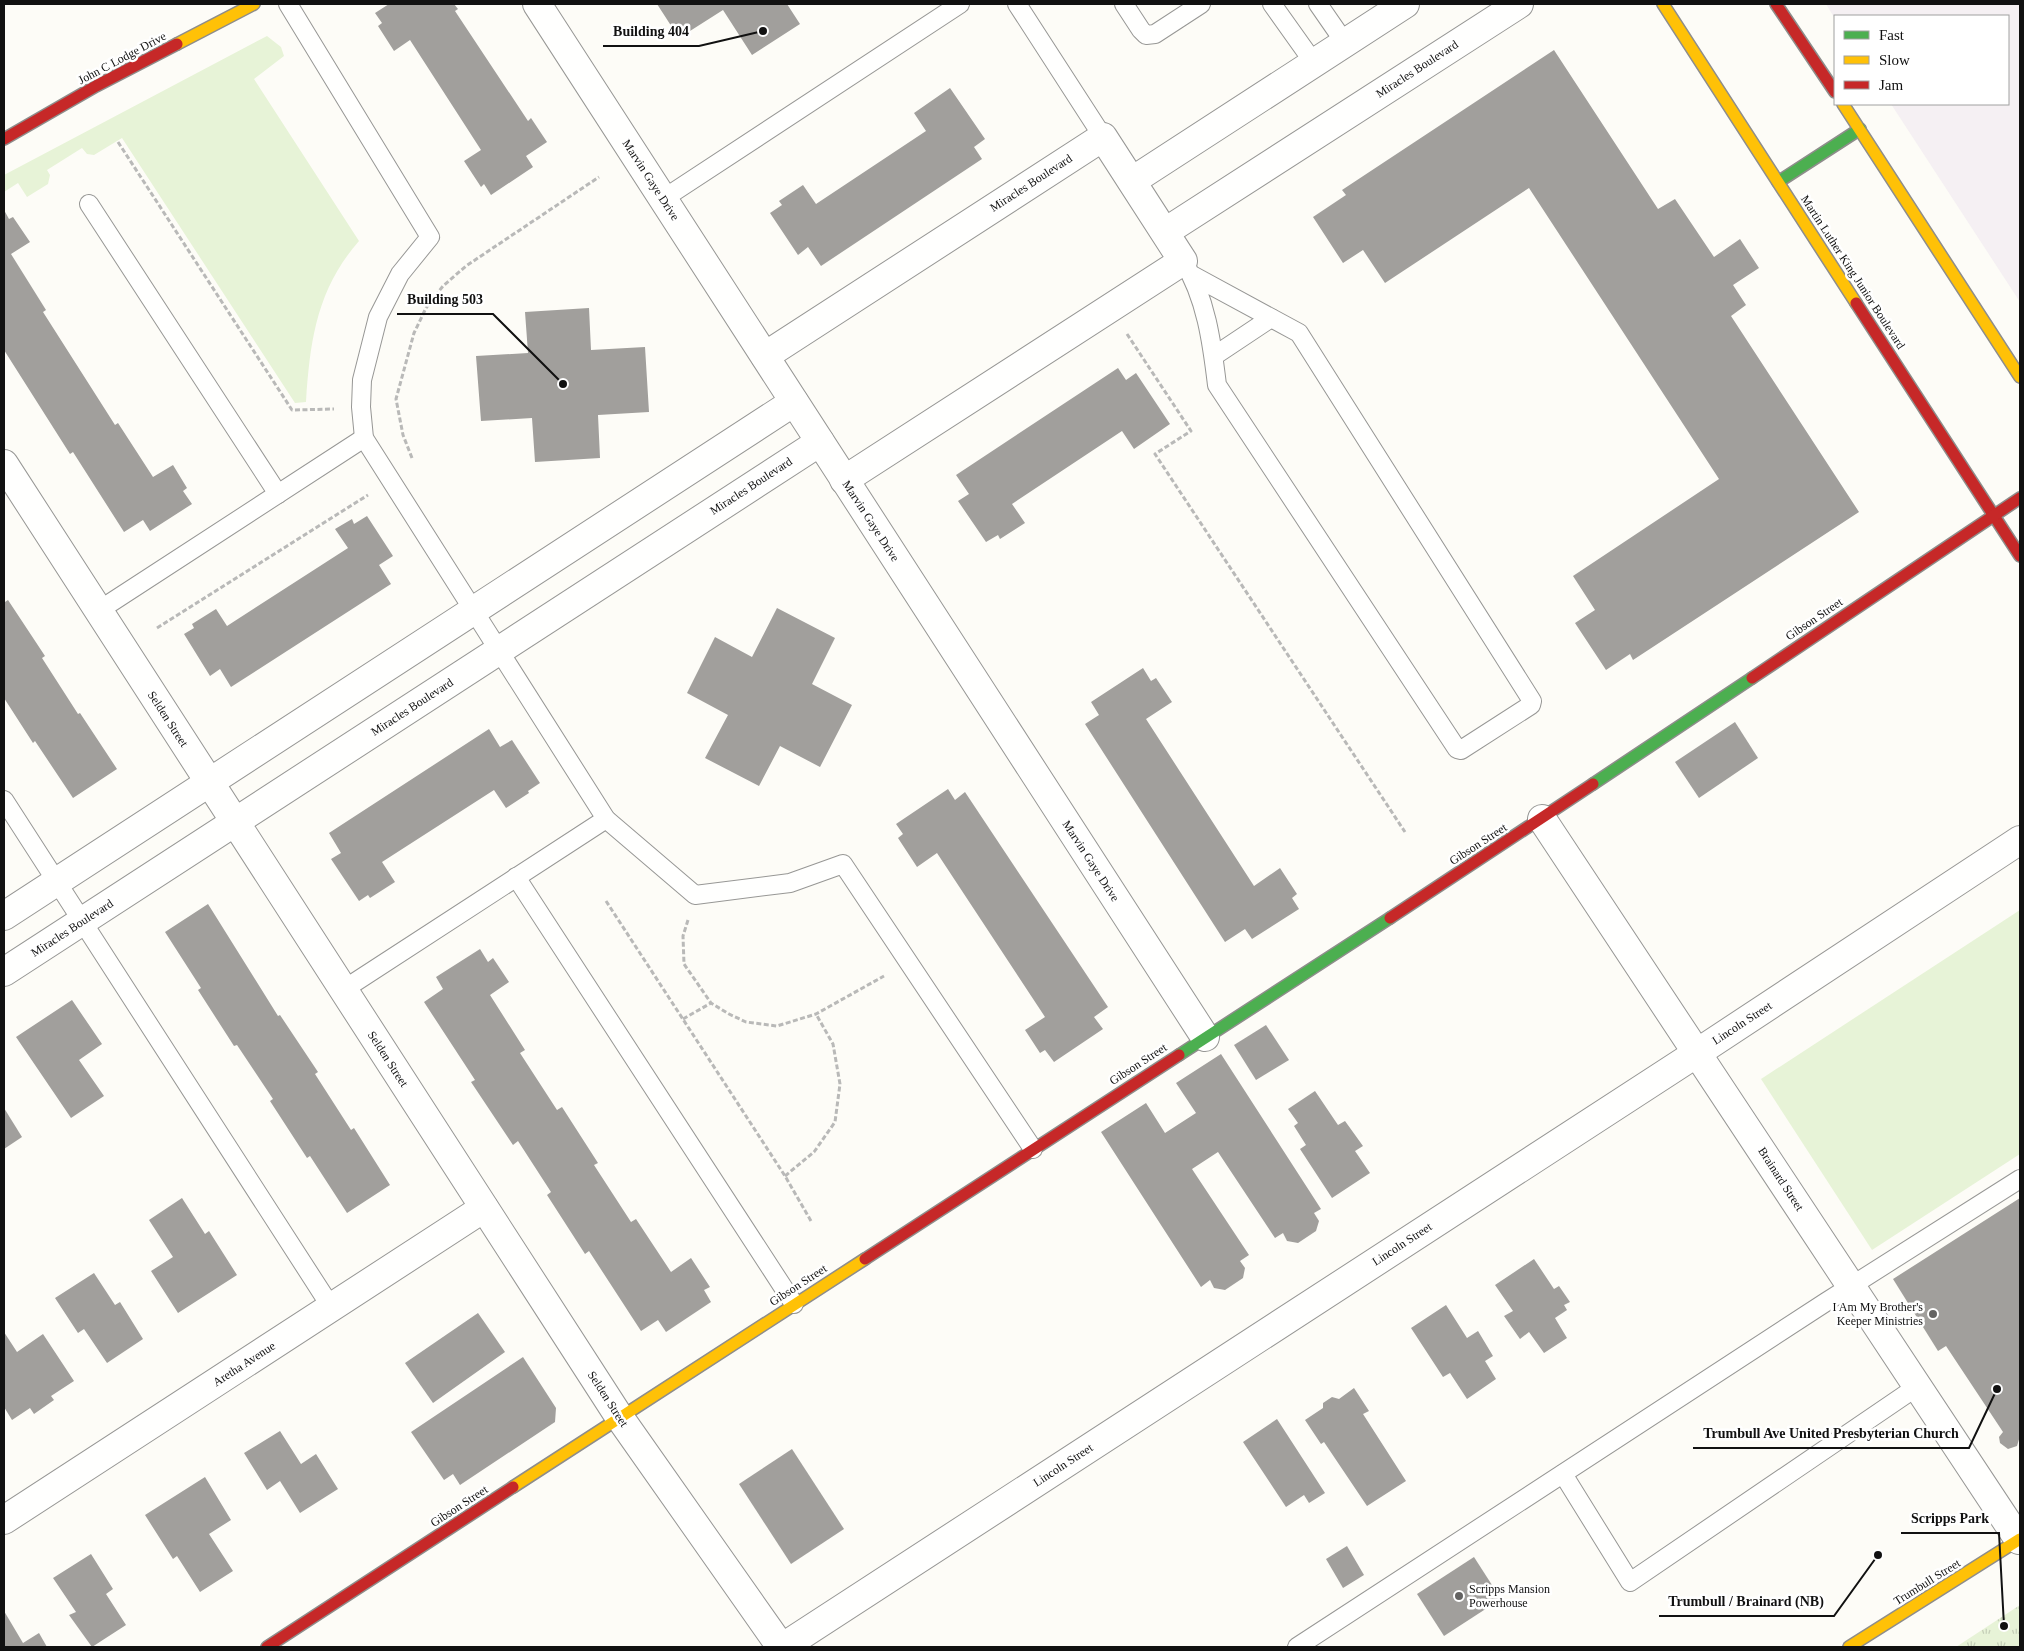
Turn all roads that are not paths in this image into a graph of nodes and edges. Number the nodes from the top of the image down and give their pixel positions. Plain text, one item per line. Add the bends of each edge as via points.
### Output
1 (254, 4) edge
2 (288, 4) edge
3 (537, 4) edge
4 (960, 4) edge
5 (1017, 4) edge
6 (1124, 4) edge
7 (1201, 4) edge
8 (1272, 4) edge
9 (1318, 4) edge
10 (1406, 4) edge
11 (1519, 4) edge
12 (1663, 4) edge
13 (1776, 4) edge
14 (1345, 43) junction
15 (1314, 63) junction
16 (1834, 91) edge
17 (1844, 105) edge
18 (1860, 129) junction
19 (1103, 136) junction
20 (4, 139) edge
21 (1132, 181) junction
22 (1778, 182) junction
23 (663, 199) junction
24 (89, 204) dead end
25 (1165, 232) junction
26 (1187, 268) junction
27 (1271, 318) junction
28 (764, 356) junction
29 (1214, 356) junction
30 (2020, 377) edge
31 (794, 402) junction
32 (364, 438) junction
33 (820, 442) junction
34 (4, 464) edge
35 (844, 480) junction
36 (278, 494) junction
37 (2020, 498) edge
38 (1994, 515) junction
39 (2020, 556) edge
40 (98, 611) junction
41 (473, 612) junction
42 (498, 650) junction
43 (209, 782) junction
44 (4, 800) edge
45 (606, 819) junction
46 (1542, 819) junction
47 (235, 822) junction
48 (2020, 840) edge
49 (516, 877) junction
50 (56, 882) junction
51 (4, 916) edge
52 (82, 921) junction
53 (4, 972) edge
54 (343, 990) junction
55 (1205, 1037) junction
56 (1697, 1052) junction
57 (1033, 1149) junction
58 (2020, 1179) edge
59 (484, 1208) junction
60 (1852, 1286) junction
61 (794, 1304) junction
62 (332, 1307) junction
63 (1918, 1386) junction
64 (620, 1418) junction
65 (1563, 1474) junction
66 (4, 1520) edge
67 (2020, 1540) edge
68 (266, 1647) edge
69 (782, 1647) edge
70 (1297, 1647) edge
71 (1849, 1647) edge

1 - 20 street, John C Lodge Drive via 96,86
2 - 32 lane via 430,237 400,274 378,316 362,380
3 - 23 street, Marvin Gaye Drive
4 - 23 lane
5 - 19 lane
6 - 7 lane via 1146,35 1155,34
8 - 15 lane
9 - 14 lane
10 - 14 street
11 - 25 street, Miracles Boulevard
12 - 22 street, Martin Luther King Junior Boulevard
13 - 16 street
14 - 15 street
15 - 21 street
17 - 18 street
18 - 22 street
18 - 30 street
19 - 21 street
19 - 28 street, Miracles Boulevard
21 - 25 street
22 - 38 street, Martin Luther King Junior Boulevard
23 - 28 street, Marvin Gaye Drive
24 - 36 lane
25 - 26 street
26 - 27 lane
26 - 29 lane via 1210,332
26 - 35 street
27 - 29 lane
27 - 29 lane via 1299,333 1532,701 1530,705 1457,750 1217,385
28 - 31 street, Marvin Gaye Drive
31 - 33 street, Marvin Gaye Drive
31 - 41 street
32 - 36 lane
32 - 41 lane
33 - 35 street, Marvin Gaye Drive
33 - 42 street, Miracles Boulevard
34 - 40 street, Selden Street
35 - 55 street, Marvin Gaye Drive
36 - 40 lane
37 - 38 street, Gibson Street
38 - 39 street, Martin Luther King Junior Boulevard
38 - 46 street, Gibson Street
40 - 43 street, Selden Street
41 - 42 lane
41 - 43 street
42 - 45 lane
42 - 47 street, Miracles Boulevard
43 - 47 street, Selden Street
43 - 50 street
44 - 50 lane
45 - 49 lane
45 - 57 lane via 695,895 790,884 843,864
46 - 55 street, Gibson Street
46 - 56 street, Brainard Street
47 - 52 street, Miracles Boulevard
47 - 54 street, Selden Street
48 - 56 street, Lincoln Street
49 - 54 lane
49 - 61 lane
50 - 51 street
50 - 52 lane
52 - 53 street, Miracles Boulevard
52 - 62 lane
54 - 59 street, Selden Street
55 - 57 street, Gibson Street
56 - 60 street, Brainard Street
56 - 69 street, Lincoln Street
57 - 61 street, Gibson Street
58 - 60 lane
59 - 62 street, Aretha Avenue
59 - 64 street, Selden Street
60 - 63 street, Brainard Street
60 - 65 lane
61 - 64 street, Gibson Street
62 - 66 street, Aretha Avenue
63 - 65 lane via 1630,1582
63 - 67 street, Brainard Street
64 - 68 street, Gibson Street
64 - 69 street, Selden Street
65 - 70 lane
67 - 71 street, Trumbull Street

